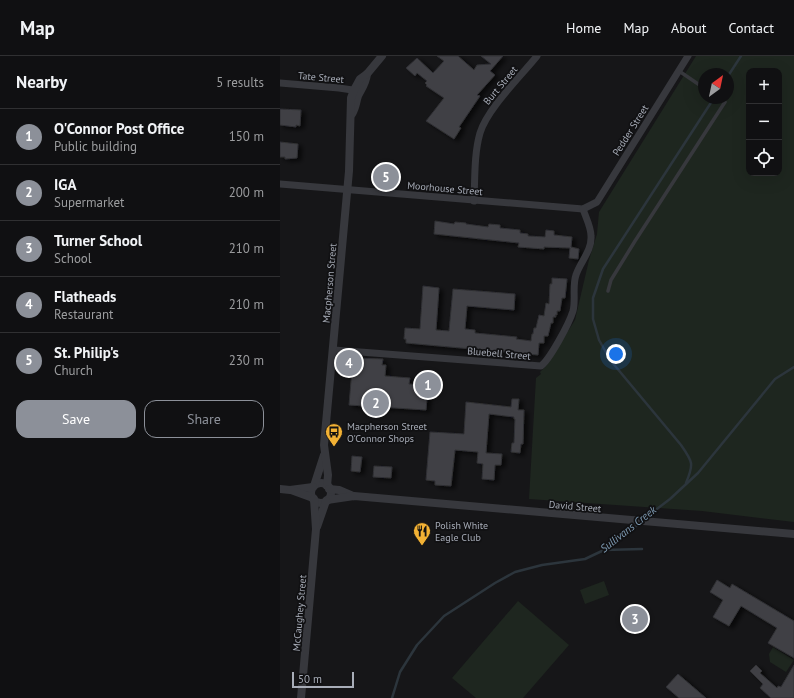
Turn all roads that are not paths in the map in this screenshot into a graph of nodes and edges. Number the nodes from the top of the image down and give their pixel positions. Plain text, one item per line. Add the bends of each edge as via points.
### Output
1 (382, 56) edge
2 (538, 56) edge
3 (688, 56) edge
4 (678, 71) junction
5 (280, 83) edge
6 (698, 84) edge
7 (357, 90) junction
8 (724, 104) edge
9 (280, 184) edge
10 (347, 190) junction
11 (474, 200) junction
12 (583, 209) junction
13 (631, 238) dead end
14 (635, 241) junction
15 (608, 291) dead end
16 (334, 350) junction
17 (324, 453) junction
18 (313, 486) junction
19 (328, 487) junction
20 (280, 489) edge
21 (290, 490) junction
22 (354, 496) junction
23 (313, 499) junction
24 (327, 500) junction
25 (316, 529) junction
26 (794, 534) edge
27 (301, 698) edge

1 - 7 street, Macpherson Street via 367,74 366,82
2 - 11 street, Burt Street via 488,114 480,132
3 - 4 street, Pedder Street
4 - 6 lane
4 - 12 street, Pedder Street via 597,202
5 - 7 street, Tate Street
7 - 10 street, Macpherson Street via 355,109 351,115
8 - 14 lane
9 - 10 street, Moorhouse Street
10 - 11 street, Moorhouse Street
10 - 16 street, Macpherson Street
11 - 12 street, Moorhouse Street
12 - 16 street, Bluebell Street via 591,236 575,277 573,311 546,362 540,366
13 - 14 lane
14 - 15 lane via 611,280
16 - 17 street, Macpherson Street
17 - 18 street, Macpherson Street
17 - 19 street, Macpherson Street
18 - 19 street via 320,483
18 - 21 street
18 - 23 street
19 - 22 street, David Street
19 - 24 street via 330,494
20 - 21 street
21 - 23 street
22 - 24 street, David Street
22 - 26 street, David Street
23 - 24 street via 320,502
23 - 25 street, McCaughey Street
24 - 25 street, McCaughey Street
25 - 27 street, McCaughey Street

